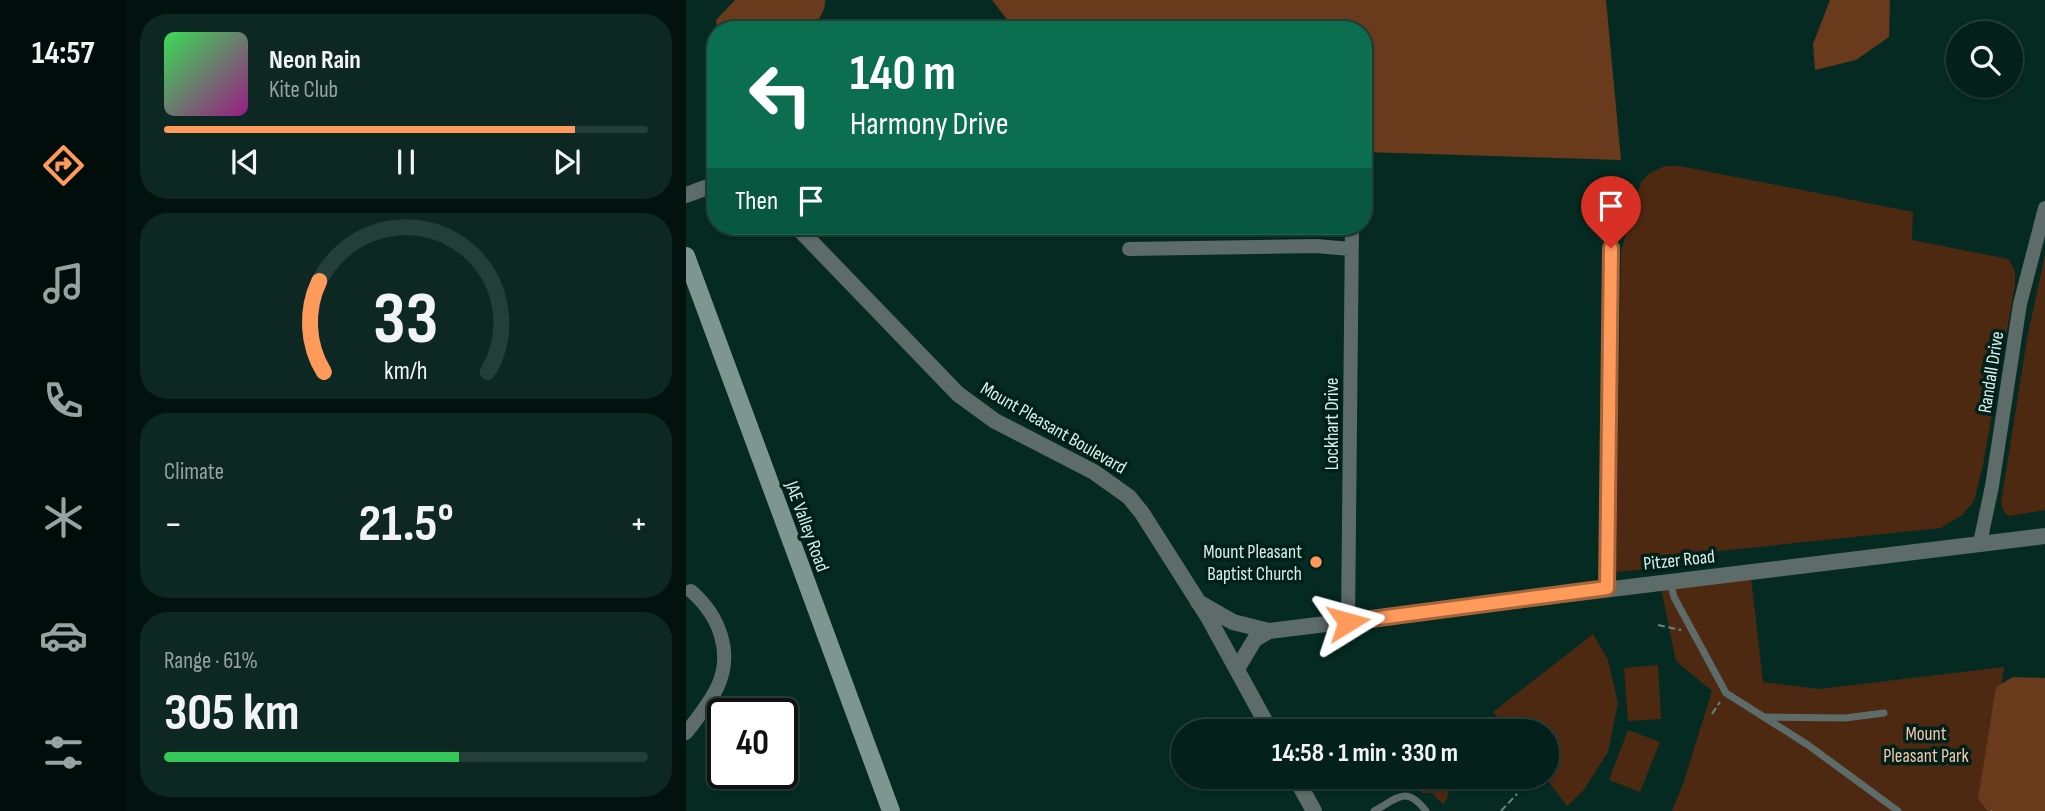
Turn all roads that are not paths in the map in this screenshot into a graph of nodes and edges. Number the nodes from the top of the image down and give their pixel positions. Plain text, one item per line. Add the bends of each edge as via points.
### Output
1 (707, 187) edge
2 (686, 195) edge
3 (2045, 208) edge
4 (805, 235) edge
5 (1352, 235) edge
6 (1129, 248) dead end
7 (1611, 248) dead end
8 (1351, 249) junction
9 (686, 256) edge
10 (2045, 537) edge
11 (1980, 543) junction
12 (1670, 581) junction
13 (1607, 588) junction
14 (691, 591) dead end
15 (1198, 602) junction
16 (1348, 622) junction
17 (1269, 631) junction
18 (1237, 668) junction
19 (1884, 713) dead end
20 (1764, 717) junction
21 (1263, 719) edge
22 (686, 733) edge
23 (1302, 789) edge
24 (891, 811) edge
25 (1314, 811) edge
26 (1374, 811) edge
27 (1426, 811) edge
28 (1898, 811) edge

1 - 2 street
3 - 11 street, Randall Drive via 2020,304
4 - 15 street, Mount Pleasant Boulevard via 958,394 995,421 1094,472 1129,497
5 - 8 street, Lockhart Drive
6 - 8 street
7 - 13 street
8 - 16 street, Lockhart Drive
9 - 24 main road, JAE Valley Road
10 - 11 street, Pitzer Road
11 - 12 street, Pitzer Road
12 - 13 street, Pitzer Road
12 - 20 lane via 1674,597 1726,693
13 - 16 street, Pitzer Road
14 - 22 street via 717,622 724,662 718,688
15 - 17 street, Pitzer Road via 1233,622
15 - 18 street, Mount Pleasant Boulevard
16 - 17 street, Pitzer Road
17 - 18 street via 1255,639
18 - 21 street, Mount Pleasant Boulevard
19 - 20 lane via 1845,718
20 - 28 lane
23 - 25 street
26 - 27 lane via 1406,795

